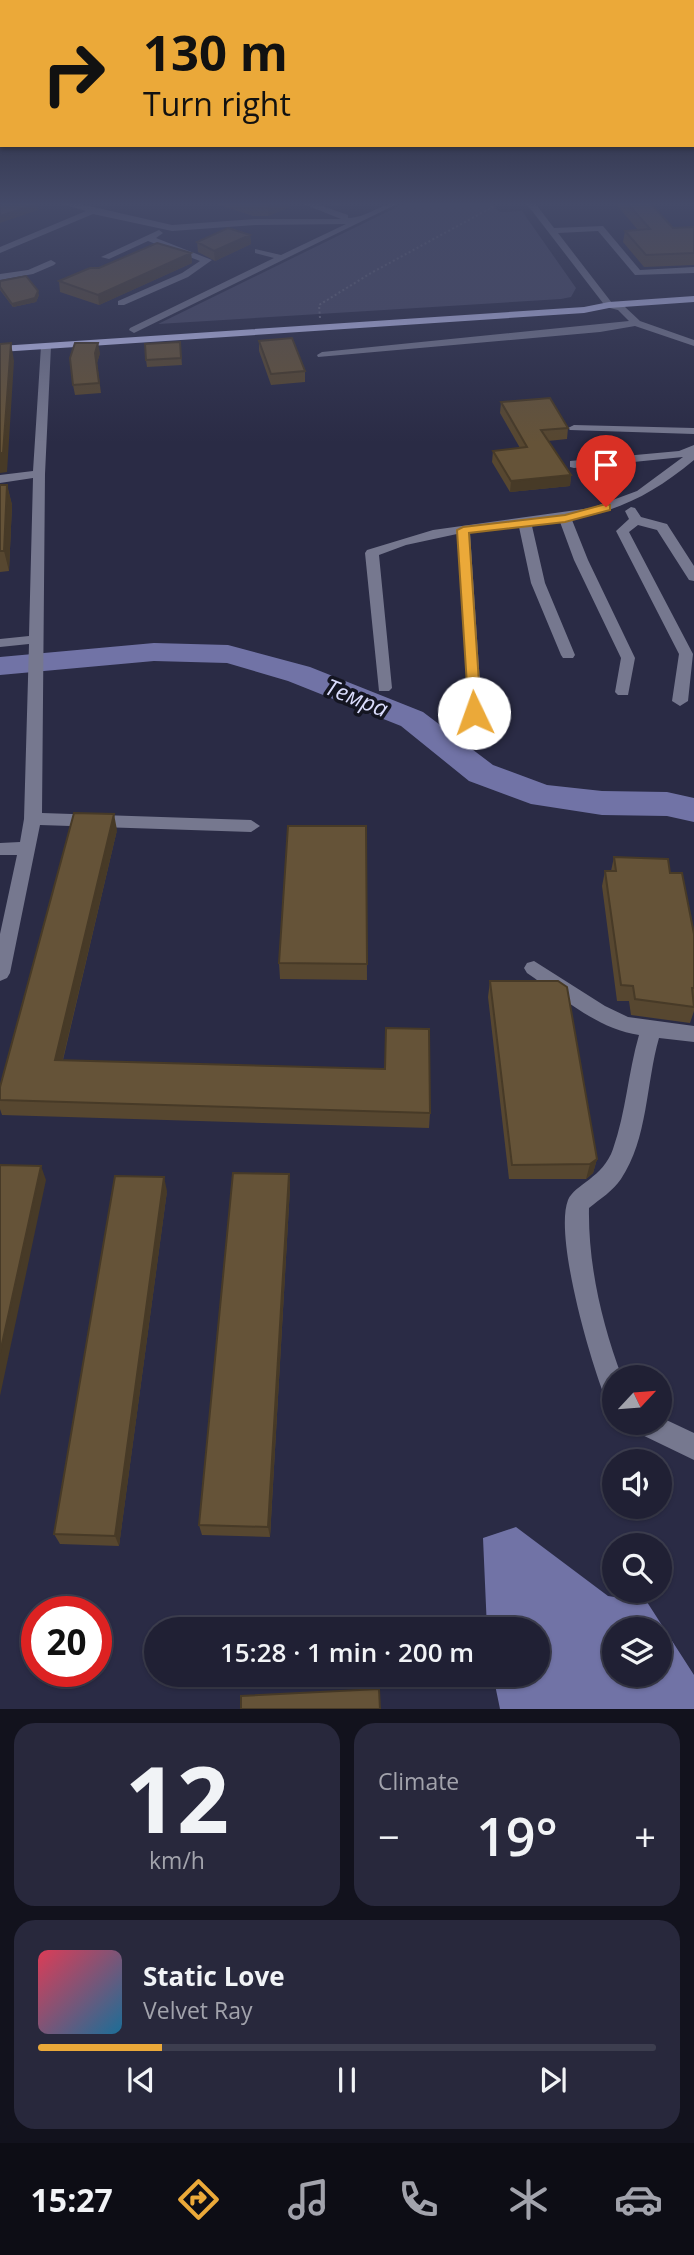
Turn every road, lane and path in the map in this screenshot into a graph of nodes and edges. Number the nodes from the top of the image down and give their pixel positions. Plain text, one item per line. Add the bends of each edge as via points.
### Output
1 (167, 283) edge
2 (213, 283) edge
3 (230, 283) edge
4 (355, 283) edge
5 (591, 283) edge
6 (223, 286) junction
7 (694, 299) edge
8 (121, 303) dead end
9 (608, 305) junction
10 (322, 323) junction
11 (636, 323) junction
12 (134, 330) junction
13 (0, 338) edge
14 (47, 341) junction
15 (694, 344) edge
16 (0, 349) edge
17 (321, 355) dead end
18 (574, 428) dead end
19 (694, 431) edge
20 (694, 451) edge
21 (574, 464) dead end
22 (39, 474) junction
23 (0, 480) edge
24 (626, 502) junction
25 (565, 518) junction
26 (636, 520) junction
27 (524, 523) junction
28 (463, 530) junction
29 (694, 577) edge
30 (38, 639) junction
31 (0, 643) edge
32 (568, 655) dead end
33 (384, 688) dead end
34 (623, 692) dead end
35 (680, 701) dead end
36 (474, 713) dead end
37 (33, 819) junction
38 (251, 826) dead end
39 (27, 848) junction
40 (0, 849) edge
41 (534, 968) dead end
42 (0, 973) edge
43 (651, 1029) junction
44 (694, 1034) edge
45 (604, 1365) edge
46 (670, 1435) edge
47 (694, 1447) edge

1 - 8 street
2 - 6 street
3 - 6 street
4 - 10 path via 319,304
5 - 9 street
6 - 12 street
7 - 9 main road
9 - 10 main road
9 - 11 street via 621,308
10 - 12 main road
10 - 14 main road
11 - 15 street
11 - 17 street
12 - 14 main road
13 - 14 main road
14 - 16 main road
14 - 22 street
18 - 19 street
20 - 21 street
20 - 24 street
22 - 23 street
22 - 30 street
24 - 25 street
24 - 26 street
25 - 27 street
25 - 34 street via 628,658
26 - 29 street via 662,527
26 - 35 street via 622,531 686,654
27 - 28 street
27 - 32 street via 538,583
28 - 33 street via 394,543 372,553
28 - 36 street
30 - 31 street
30 - 37 street
37 - 38 street
37 - 39 street
39 - 40 street
39 - 42 street
41 - 43 street via 598,1012 625,1025
43 - 44 street
43 - 45 street via 617,1167 578,1203 576,1230
46 - 47 street

